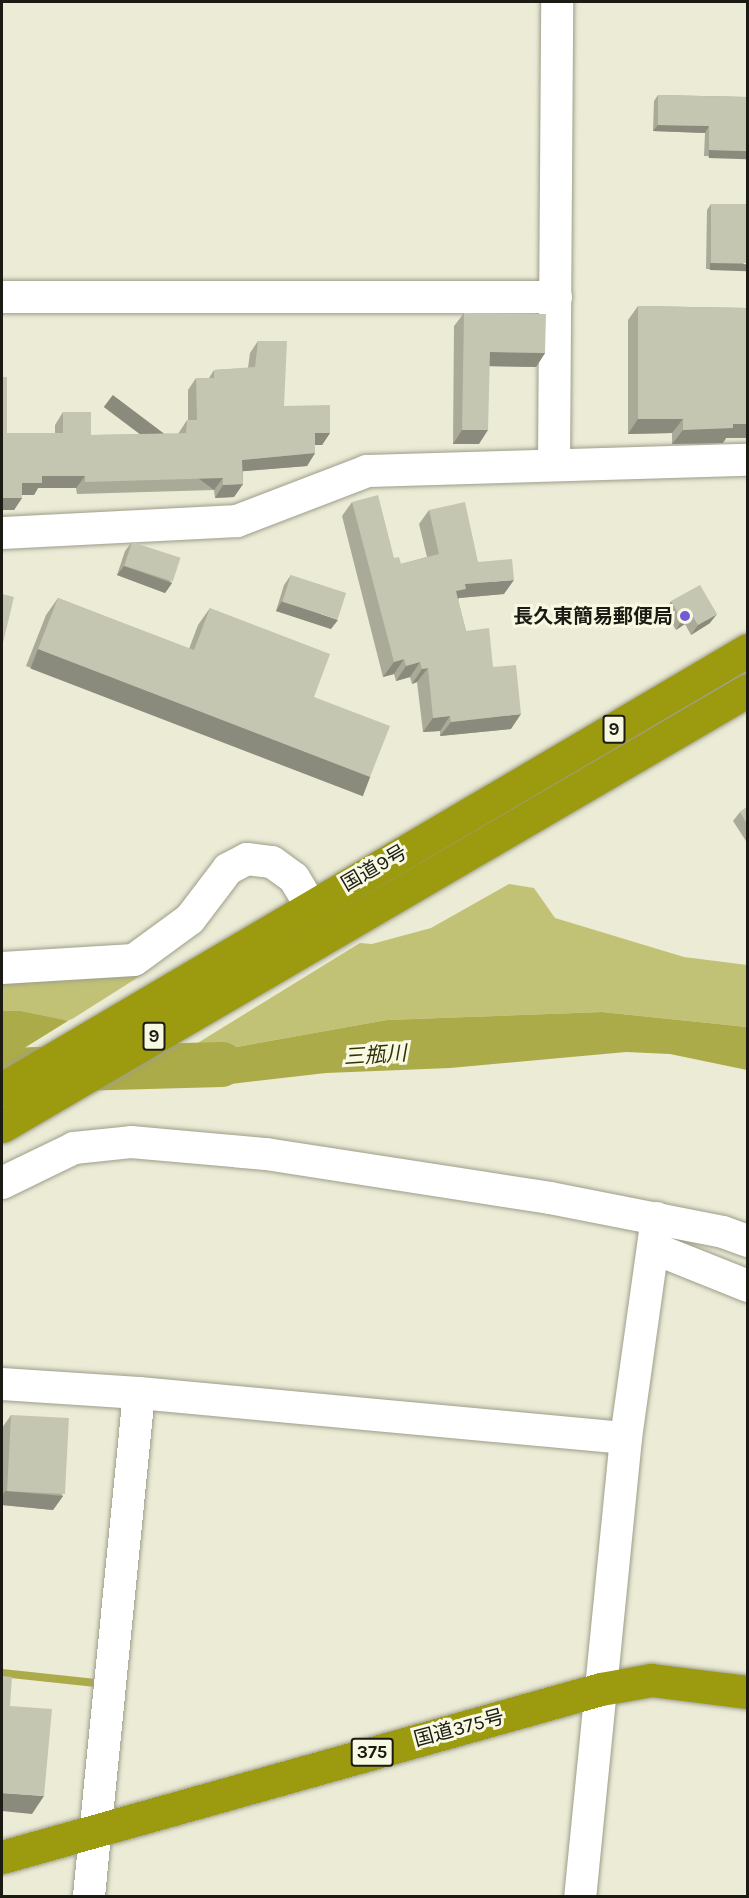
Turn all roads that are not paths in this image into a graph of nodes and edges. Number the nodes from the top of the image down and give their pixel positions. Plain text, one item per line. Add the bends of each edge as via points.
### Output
1 (557, 2) edge
2 (2, 297) edge
3 (556, 297) junction
4 (747, 460) edge
5 (554, 465) junction
6 (2, 533) edge
7 (747, 650) edge
8 (747, 690) edge
9 (310, 905) junction
10 (2, 968) edge
11 (2, 1089) edge
12 (2, 1126) edge
13 (2, 1183) edge
14 (655, 1233) junction
15 (747, 1241) edge
16 (747, 1286) edge
17 (2, 1384) edge
18 (139, 1393) junction
19 (626, 1438) junction
20 (602, 1689) junction
21 (747, 1692) edge
22 (96, 1829) junction
23 (2, 1857) edge
24 (89, 1896) edge
25 (580, 1896) edge

1 - 3 street
2 - 3 street
3 - 5 street
4 - 5 street
5 - 6 street via 367,471 237,521
7 - 9 highway, 国道9号 / 9
8 - 12 highway, 国道9号 / 9
9 - 10 street via 294,878 272,862 247,859 228,869 190,919 134,960
9 - 11 highway, 国道9号 / 9
13 - 14 street via 74,1148 131,1142 266,1154
14 - 15 street
14 - 16 street
14 - 19 street
17 - 18 street
18 - 19 street
18 - 22 street
19 - 20 street
20 - 21 highway, 国道375号 / 375 via 651,1680
20 - 22 highway, 国道375号 / 375
20 - 25 street
22 - 23 highway, 国道375号 / 375
22 - 24 street

